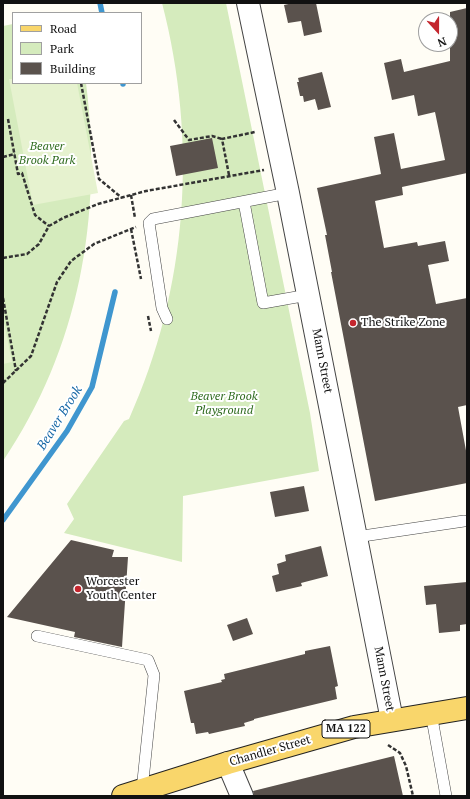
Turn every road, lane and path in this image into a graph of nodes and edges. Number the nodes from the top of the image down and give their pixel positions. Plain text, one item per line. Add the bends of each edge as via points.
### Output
1 (248, 3) edge
2 (81, 84) edge
3 (8, 119) dead end
4 (174, 120) dead end
5 (256, 131) dead end
6 (222, 139) junction
7 (14, 154) junction
8 (3, 157) edge
9 (264, 170) dead end
10 (229, 175) junction
11 (288, 192) junction
12 (131, 195) junction
13 (123, 198) junction
14 (244, 202) junction
15 (49, 226) junction
16 (3, 258) edge
17 (308, 295) junction
18 (3, 298) edge
19 (167, 319) dead end
20 (16, 371) junction
21 (3, 383) edge
22 (464, 521) dead end
23 (356, 537) junction
24 (37, 636) dead end
25 (467, 708) edge
26 (431, 713) junction
27 (392, 720) junction
28 (388, 745) dead end
29 (228, 763) junction
30 (133, 793) edge
31 (242, 796) edge
32 (413, 796) edge
33 (446, 796) edge

1 - 11 street, Mann Street
2 - 13 path via 99,179
3 - 7 path
4 - 6 path via 189,140 212,136
5 - 6 path
6 - 10 path
7 - 8 path
7 - 15 path via 18,174 22,173 34,214
9 - 10 path
10 - 12 path
11 - 14 lane
11 - 17 street, Mann Street
12 - 13 path
12 - 20 path via 136,227 94,244 71,261 57,282 31,356
13 - 15 path via 83,209
14 - 17 lane via 263,303
14 - 19 lane via 153,220 149,223 162,308
15 - 16 path via 39,244 27,254
17 - 23 street, Mann Street
18 - 20 path
20 - 21 path
22 - 23 lane
23 - 27 street, Mann Street
24 - 30 lane via 148,660 154,675
25 - 26 main road, Chandler Street / MA 122
26 - 27 main road, Chandler Street / MA 122
26 - 33 lane
27 - 29 main road, Chandler Street / MA 122 via 354,727
28 - 32 path via 400,753
29 - 30 main road, Chandler Street / MA 122
29 - 31 street

